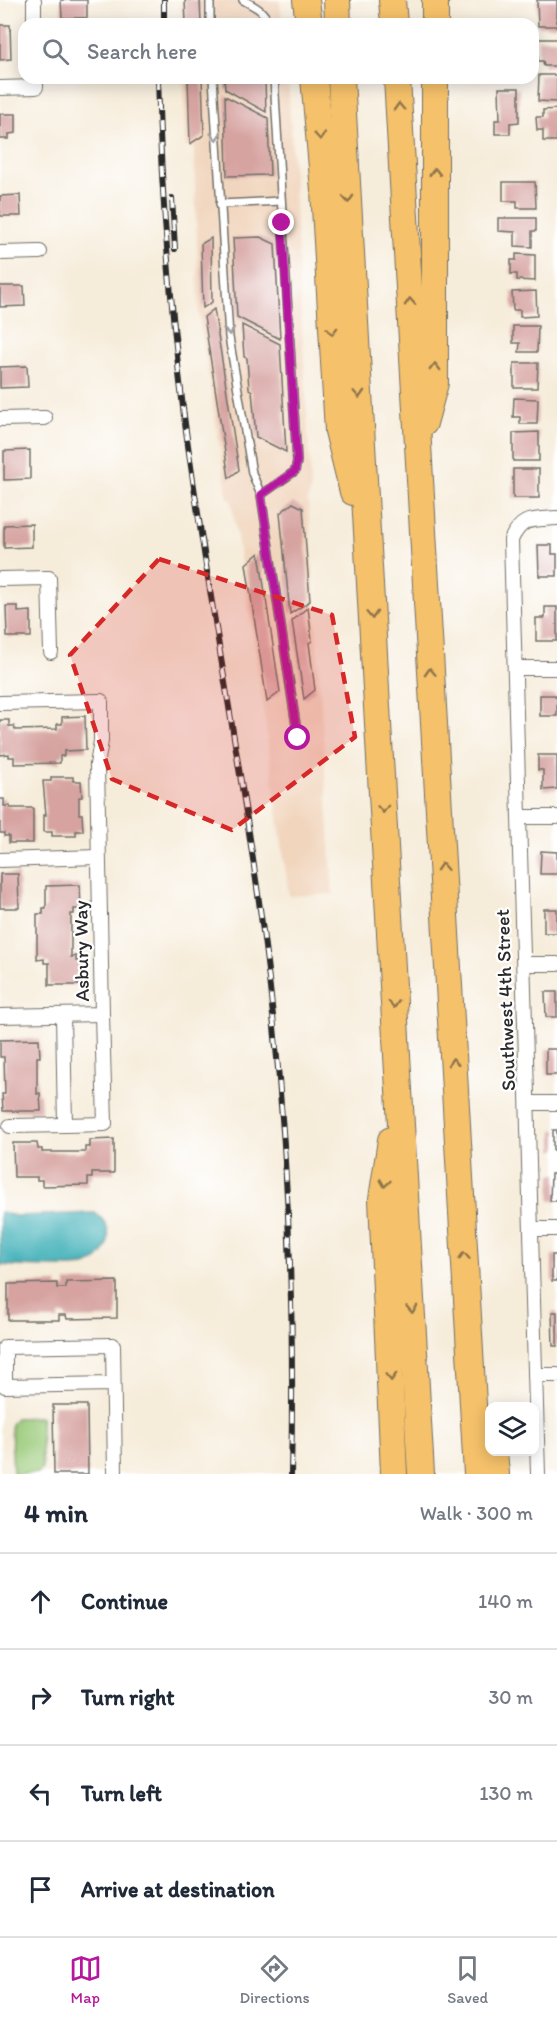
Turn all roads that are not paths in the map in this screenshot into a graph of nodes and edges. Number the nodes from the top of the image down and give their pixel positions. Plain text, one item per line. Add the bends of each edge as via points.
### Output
1 (34, 0) edge
2 (210, 0) edge
3 (243, 0) edge
4 (306, 0) edge
5 (336, 0) edge
6 (392, 0) edge
7 (435, 0) edge
8 (34, 18) edge
9 (210, 18) edge
10 (266, 18) edge
11 (308, 18) edge
12 (338, 18) edge
13 (394, 18) edge
14 (435, 18) edge
15 (24, 84) edge
16 (213, 84) edge
17 (274, 84) edge
18 (314, 84) edge
19 (341, 84) edge
20 (397, 84) edge
21 (435, 84) edge
22 (0, 88) edge
23 (281, 201) junction
24 (220, 204) junction
25 (40, 252) dead end
26 (0, 253) edge
27 (45, 418) dead end
28 (0, 419) edge
29 (418, 444) junction
30 (261, 495) junction
31 (557, 518) edge
32 (368, 556) junction
33 (0, 579) edge
34 (51, 652) dead end
35 (516, 668) junction
36 (557, 668) edge
37 (0, 703) edge
38 (298, 738) dead end
39 (520, 817) junction
40 (557, 817) edge
41 (98, 857) junction
42 (0, 860) edge
43 (524, 964) junction
44 (557, 964) edge
45 (102, 1014) junction
46 (63, 1015) junction
47 (0, 1016) edge
48 (399, 1083) junction
49 (528, 1103) junction
50 (557, 1103) edge
51 (65, 1125) junction
52 (10, 1126) dead end
53 (531, 1229) junction
54 (557, 1229) edge
55 (467, 1315) junction
56 (535, 1375) junction
57 (557, 1375) edge
58 (113, 1384) junction
59 (487, 1402) edge
60 (494, 1456) edge
61 (115, 1474) edge
62 (394, 1474) edge
63 (421, 1474) edge
64 (477, 1474) edge
65 (496, 1474) edge
66 (538, 1474) edge

1 - 8 street
2 - 9 lane
3 - 10 lane via 259,8
4 - 11 highway
5 - 12 highway
6 - 13 highway
7 - 14 highway
15 - 22 street
16 -> 24 lane
17 - 23 lane
18 -> 32 highway via 338,431
19 -> 32 highway
29 -> 20 highway
29 -> 21 highway via 435,383
23 - 24 lane
23 - 30 lane via 297,461 295,471
24 -> 30 lane via 229,337 252,473
25 - 26 street
27 - 28 street
55 -> 29 highway
30 - 38 lane
31 - 35 street, Southwest 4th Street via 531,520 517,526 511,540
32 -> 48 highway
33 - 34 street via 49,578
35 - 36 street
35 - 39 street, Southwest 4th Street
37 - 41 street, Asbury Way via 101,701
39 - 40 street
39 - 43 street, Southwest 4th Street
41 - 42 street
41 - 45 street, Asbury Way
43 - 44 street
43 - 49 street, Southwest 4th Street
45 - 46 street, Asbury Way
45 - 51 street via 105,1124
46 - 47 street, Asbury Way
46 - 51 street
48 -> 62 highway via 382,1199
48 -> 63 highway
49 - 50 street
49 - 53 street, Southwest 4th Street
51 - 52 street
53 - 54 street
53 - 56 street, Southwest 4th Street
55 - 59 highway
55 - 64 highway
56 - 57 street
56 - 66 street, Southwest 4th Street
58 - 58 street via 113,1345 5,1347 5,1386
58 - 61 street
60 - 65 highway

